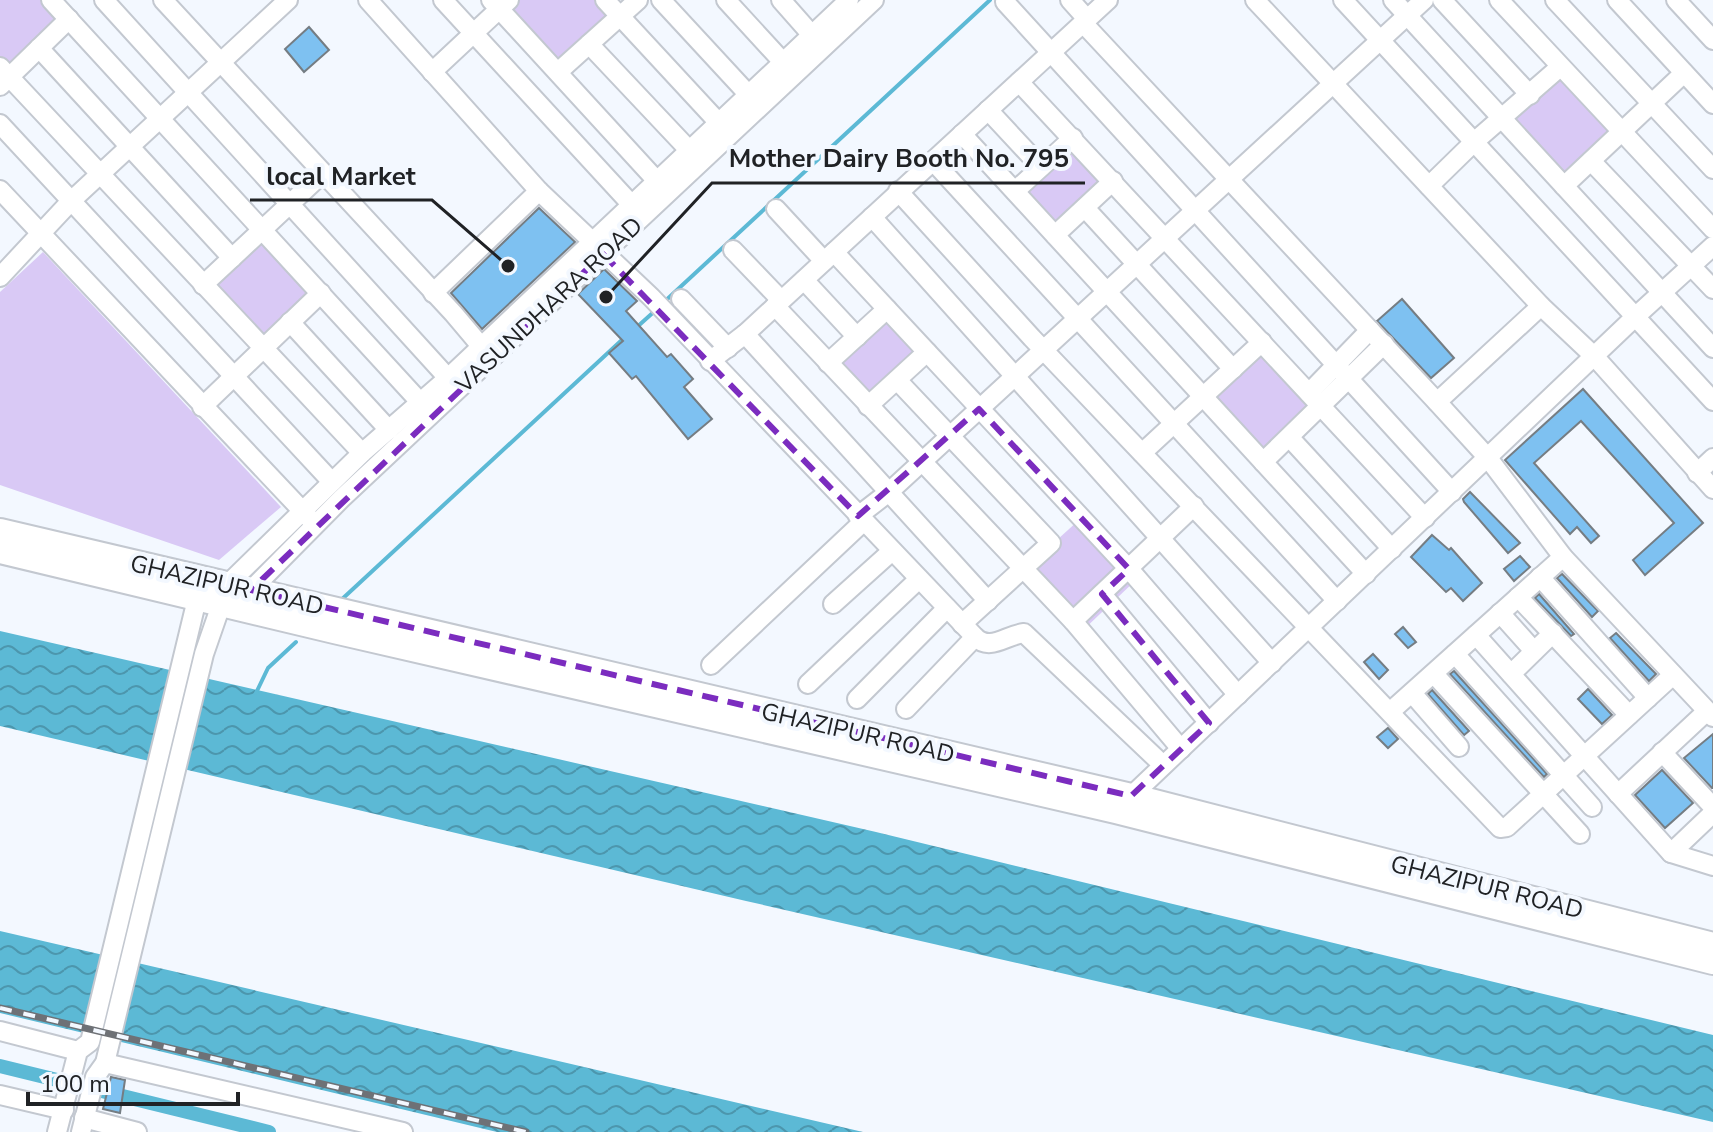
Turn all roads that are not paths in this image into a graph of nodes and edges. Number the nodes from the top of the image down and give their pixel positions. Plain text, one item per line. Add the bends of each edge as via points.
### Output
1 (51, 0) edge
2 (104, 0) edge
3 (163, 0) edge
4 (288, 0) edge
5 (368, 0) edge
6 (443, 0) edge
7 (605, 0) edge
8 (638, 0) edge
9 (661, 0) edge
10 (726, 0) edge
11 (781, 0) edge
12 (874, 0) edge
13 (1070, 0) edge
14 (1108, 0) edge
15 (1255, 0) edge
16 (1343, 0) edge
17 (1393, 0) edge
18 (1424, 0) edge
19 (1442, 0) edge
20 (1499, 0) edge
21 (1555, 0) edge
22 (1676, 0) edge
23 (843, 2) edge
24 (1005, 2) dead end
25 (1622, 2) edge
26 (500, 3) edge
27 (620, 16) junction
28 (1407, 16) junction
29 (69, 19) junction
30 (1085, 21) junction
31 (473, 32) junction
32 (811, 34) junction
33 (1379, 39) junction
34 (1713, 40) edge
35 (589, 44) junction
36 (39, 48) junction
37 (1051, 52) junction
38 (782, 61) junction
39 (221, 63) junction
40 (1560, 67) junction
41 (432, 72) junction
42 (558, 72) junction
43 (1684, 73) junction
44 (3, 77) edge
45 (1019, 82) junction
46 (1333, 84) junction
47 (189, 93) junction
48 (748, 94) junction
49 (1530, 95) junction
50 (1652, 104) junction
51 (1713, 104) edge
52 (988, 110) junction
53 (161, 119) junction
54 (1502, 119) junction
55 (719, 123) junction
56 (0, 124) edge
57 (1621, 133) junction
58 (962, 134) junction
59 (1073, 138) junction
60 (1474, 142) junction
61 (130, 147) junction
62 (689, 150) junction
63 (933, 161) junction
64 (1591, 161) junction
65 (1041, 167) junction
66 (1713, 169) edge
67 (323, 173) junction
68 (101, 176) junction
69 (1229, 179) junction
70 (657, 181) junction
71 (1113, 181) junction
72 (1429, 186) junction
73 (1564, 186) junction
74 (0, 190) edge
75 (539, 191) junction
76 (898, 191) junction
77 (1015, 191) junction
78 (71, 201) junction
79 (290, 203) junction
80 (631, 204) junction
81 (1085, 208) junction
82 (776, 209) dead end
83 (1195, 210) junction
84 (872, 217) junction
85 (262, 229) junction
86 (1713, 229) edge
87 (41, 234) junction
88 (1055, 235) junction
89 (1165, 238) junction
90 (1713, 246) edge
91 (597, 248) junction
92 (733, 250) dead end
93 (829, 256) junction
94 (232, 258) junction
95 (4, 265) edge
96 (1138, 265) junction
97 (1692, 265) junction
98 (804, 280) junction
99 (203, 285) junction
100 (1713, 289) edge
101 (1107, 292) junction
102 (321, 293) junction
103 (433, 293) junction
104 (1662, 293) junction
105 (681, 299) dead end
106 (778, 303) junction
107 (1541, 306) junction
108 (887, 309) junction
109 (1635, 317) junction
110 (1078, 319) junction
111 (290, 322) junction
112 (1370, 330) junction
113 (745, 334) junction
114 (857, 337) junction
115 (1262, 342) junction
116 (1384, 344) junction
117 (480, 345) junction
118 (728, 348) junction
119 (1713, 348) edge
120 (262, 349) junction
121 (1044, 350) junction
122 (927, 352) junction
123 (1595, 357) junction
124 (710, 361) junction
125 (828, 363) junction
126 (1233, 369) junction
127 (1342, 372) junction
128 (233, 377) junction
129 (1015, 377) junction
130 (448, 378) junction
131 (897, 380) junction
132 (1203, 396) junction
133 (1316, 399) junction
134 (1713, 401) edge
135 (420, 402) junction
136 (1437, 402) junction
137 (868, 406) junction
138 (202, 407) junction
139 (979, 409) junction
140 (1174, 423) junction
141 (389, 430) junction
142 (950, 436) junction
143 (1290, 438) junction
144 (362, 453) junction
145 (1142, 453) junction
146 (1488, 458) junction
147 (1713, 458) edge
148 (921, 462) junction
149 (1263, 462) junction
150 (1697, 473) junction
151 (332, 482) junction
152 (1713, 489) edge
153 (889, 492) junction
154 (1452, 492) junction
155 (1194, 506) junction
156 (309, 518) junction
157 (861, 518) junction
158 (1425, 518) junction
159 (0, 531) edge
160 (1162, 538) junction
161 (1392, 549) junction
162 (0, 551) edge
163 (892, 551) junction
164 (1563, 557) junction
165 (1129, 569) junction
166 (1022, 570) junction
167 (1366, 574) junction
168 (1540, 577) junction
169 (919, 579) junction
170 (251, 590) junction
171 (1102, 594) junction
172 (224, 595) junction
173 (1518, 597) junction
174 (197, 599) junction
175 (988, 601) junction
176 (1337, 601) junction
177 (833, 604) dead end
178 (947, 608) junction
179 (1500, 613) junction
180 (1073, 621) junction
181 (1308, 628) junction
182 (968, 630) junction
183 (1553, 633) junction
184 (1476, 635) junction
185 (1534, 651) junction
186 (1455, 654) junction
187 (1272, 663) junction
188 (711, 665) dead end
189 (1434, 674) junction
190 (1511, 674) junction
191 (1673, 675) junction
192 (808, 684) dead end
193 (1412, 693) junction
194 (1238, 695) junction
195 (1648, 698) junction
196 (857, 699) dead end
197 (906, 709) dead end
198 (1391, 711) junction
199 (1710, 714) edge
200 (1629, 715) junction
201 (1209, 723) junction
202 (1482, 727) junction
203 (1459, 747) junction
204 (1181, 749) junction
205 (1662, 752) junction
206 (1584, 756) junction
207 (1162, 764) junction
208 (1441, 764) junction
209 (1563, 776) junction
210 (1544, 794) junction
211 (1618, 794) junction
212 (1123, 804) junction
213 (1592, 807) dead end
214 (1713, 807) edge
215 (1713, 813) edge
216 (1580, 834) dead end
217 (1671, 853) junction
218 (1713, 866) edge
219 (1713, 945) edge
220 (124, 947) junction
221 (1713, 962) edge
222 (0, 1031) edge
223 (95, 1056) junction
224 (0, 1095) edge
225 (66, 1103) junction
226 (83, 1125) edge
227 (57, 1132) edge
228 (137, 1132) edge
229 (403, 1132) edge

1 - 29 street
2 - 47 street
3 - 39 street
4 - 39 street
5 - 41 street
6 - 31 street
7 - 27 street
8 - 27 street
9 - 48 street
10 - 38 street
11 - 32 street
12 - 91 street, VASUNDHARA ROAD
13 - 30 street
14 - 30 street
15 - 46 street
16 - 33 street
17 - 28 street
18 - 28 street
19 - 49 street
20 - 40 street
21 - 50 street
22 - 34 street
23 - 32 street, VASUNDHARA ROAD
24 - 37 street
25 - 43 street
26 - 31 street
26 - 42 street
27 - 35 street
27 - 55 street
28 - 33 street
28 - 54 street
29 - 36 street
29 - 53 street
30 - 37 street
30 - 69 street
31 - 41 street
31 - 80 street
32 - 38 street, VASUNDHARA ROAD
33 - 46 street
33 - 60 street
35 - 42 street
35 - 62 street
36 - 44 street
36 - 61 street
37 - 45 street
37 - 83 street
38 - 48 street, VASUNDHARA ROAD
39 - 47 street
39 - 67 street
40 - 49 street
40 - 57 street
41 - 75 street
42 - 70 street
43 - 50 street
43 - 51 street
44 - 68 street
45 - 52 street
45 - 59 street
46 - 69 street
46 - 72 street
47 - 53 street
47 - 79 street
48 - 55 street, VASUNDHARA ROAD
49 - 54 street
50 - 57 street
50 - 66 street
52 - 58 street
52 - 65 street
53 - 61 street
53 - 85 street
54 - 60 street
54 - 73 street
55 - 62 street, VASUNDHARA ROAD
56 - 78 street
57 - 64 street
57 - 86 street
58 - 63 street
58 - 77 street
59 - 65 street
59 - 71 street
60 - 72 street
60 - 109 street
61 - 68 street
61 - 94 street
62 - 70 street, VASUNDHARA ROAD
63 - 76 street
63 - 110 street
64 - 73 street
64 - 97 street
65 - 77 street
67 - 79 street
67 - 103 street
68 - 78 street
68 - 99 street
69 - 83 street
69 - 112 street
70 - 80 street, VASUNDHARA ROAD
71 - 81 street
71 - 89 street
72 - 107 street
73 - 104 street
74 - 87 street
75 - 91 street
75 - 103 street
76 - 84 street
76 - 121 street
77 - 88 street
78 - 87 street
78 - 128 street
79 - 85 street
79 - 130 street
80 - 91 street, VASUNDHARA ROAD
81 - 88 street
81 - 96 street
82 - 93 street
83 - 89 street
83 - 127 street
84 - 93 street
84 - 129 street
85 - 94 street
85 - 102 street
87 - 95 street
87 - 138 street
88 - 101 street
89 - 96 street
89 - 115 street
90 - 97 street
91 - 117 street, VASUNDHARA ROAD
91 - 124 street
91 - 156 street, VASUNDHARA ROAD
92 - 106 street
93 - 98 street
93 - 108 street
94 - 99 street
96 - 101 street
96 - 126 street
97 - 100 street
97 - 104 street
98 - 106 street
98 - 114 street
99 - 120 street
101 - 110 street
101 - 132 street
102 - 111 street
102 - 135 street
103 - 117 street
104 - 109 street
104 - 119 street
105 - 118 street
106 - 113 street
106 - 125 street
107 - 123 street
107 - 136 street
108 - 114 street
108 - 122 street
109 - 123 street
109 - 134 street
110 - 121 street
110 - 140 street
111 - 120 street
111 - 141 street
112 - 116 street
112 - 127 street
113 - 118 street
113 - 153 street
114 - 125 street
115 - 126 street
115 - 133 street
116 - 127 street
116 - 136 street
117 - 130 street, VASUNDHARA ROAD
118 - 124 street
120 - 128 street
120 - 144 street
121 - 129 street
121 - 145 street
122 - 131 street
122 - 139 street
123 - 146 street
123 - 150 street
124 - 157 street
125 - 137 street
126 - 132 street
127 - 133 street
127 - 154 street
128 - 138 street
128 - 151 street
129 - 139 street
129 - 160 street
130 - 135 street, VASUNDHARA ROAD
131 - 137 street
131 - 142 street
132 - 140 street
132 - 149 street
133 - 143 street
133 - 158 street
135 - 141 street, VASUNDHARA ROAD
136 - 146 street
137 - 148 street
138 - 156 street
139 - 142 street
139 - 165 street
140 - 145 street
140 - 176 street
141 - 144 street, VASUNDHARA ROAD
142 - 148 street
142 - 166 street via 1051,543
143 - 149 street
143 - 161 street
144 - 151 street, VASUNDHARA ROAD
145 - 155 street
146 - 154 street
146 - 164 street
147 - 150 street
148 - 153 street
148 - 166 street
149 - 167 street
150 - 152 street
151 - 156 street, VASUNDHARA ROAD
153 - 157 street
153 - 175 street
154 - 158 street
155 - 160 street
155 - 181 street
156 - 170 street, VASUNDHARA ROAD
156 - 172 street, VASUNDHARA ROAD
157 - 163 street
157 - 188 street
158 - 161 street
159 - 172 main road, GHAZIPUR ROAD
160 - 165 street
160 - 187 street
161 - 167 street
162 - 174 main road, GHAZIPUR ROAD
163 - 169 street
163 - 177 street
164 - 168 street
164 - 191 street
165 - 171 street
165 - 194 street
166 - 175 street
166 - 180 street
167 - 176 street
168 - 173 street
168 - 195 street
169 - 178 street
169 - 192 street
170 - 172 main road, GHAZIPUR ROAD
170 - 212 main road, GHAZIPUR ROAD
171 - 180 street
171 - 201 street
172 - 174 main road, GHAZIPUR ROAD
172 - 212 main road, GHAZIPUR ROAD
172 - 220 street
173 - 179 street
173 - 183 street
174 - 220 street via 150,792
175 - 182 street
176 - 181 street
178 - 182 street
178 - 196 street
179 - 184 street
179 - 185 street
180 - 204 street
181 - 187 street
181 - 198 street
182 - 197 street
182 - 207 street via 988,645 1024,633
183 - 185 street
183 - 200 street
184 - 186 street
184 - 190 street
185 - 190 street
186 - 189 street
186 - 209 street
187 - 194 street
189 - 193 street
189 - 202 street
190 - 206 street
191 - 195 street
191 - 199 street
193 - 198 street
193 - 203 street
194 - 201 street
195 - 200 street
198 - 208 street
199 - 205 street
200 - 206 street
201 - 204 street
202 - 203 street
202 - 210 street
203 - 208 street
204 - 207 street
205 - 211 street
205 - 214 street
206 - 209 street
206 - 211 street
207 - 212 street
208 - 210 street via 1500,828
209 - 210 street
209 - 213 street
210 - 216 street
211 - 217 street
212 - 219 main road, GHAZIPUR ROAD
212 - 221 main road, GHAZIPUR ROAD
215 - 217 street
217 - 218 street
220 - 223 street
222 - 223 street
223 - 225 street via 74,1072
223 - 226 street
223 - 229 street
224 - 225 street
225 - 227 street
226 - 228 street

